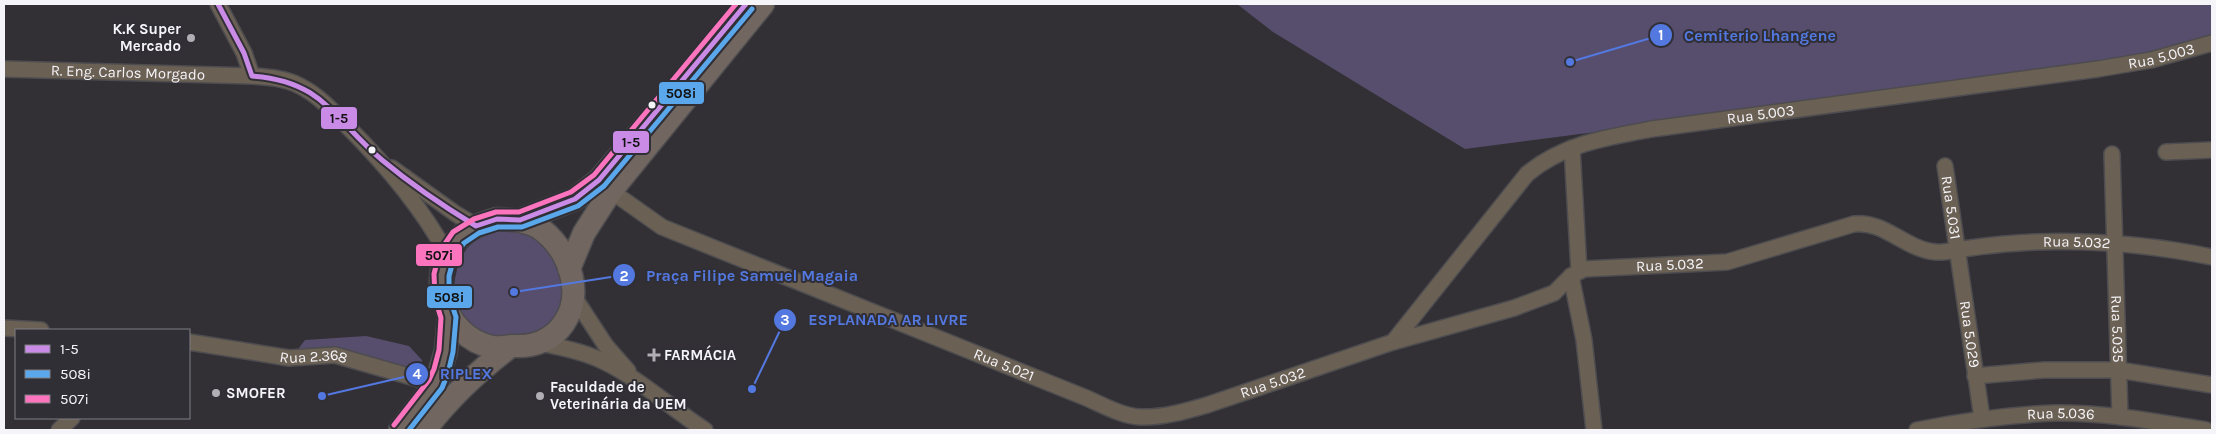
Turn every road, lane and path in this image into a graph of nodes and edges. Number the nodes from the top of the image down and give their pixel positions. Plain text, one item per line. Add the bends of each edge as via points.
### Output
1 (218, 4) edge
2 (746, 4) edge
3 (763, 4) edge
4 (2212, 43) edge
5 (4, 69) edge
6 (252, 76) junction
7 (1572, 148) junction
8 (2212, 150) edge
9 (2166, 152) dead end
10 (2112, 154) dead end
11 (381, 160) junction
12 (1945, 166) dead end
13 (611, 191) junction
14 (520, 220) junction
15 (476, 226) junction
16 (2115, 242) junction
17 (1956, 250) junction
18 (447, 254) junction
19 (2212, 256) edge
20 (570, 269) junction
21 (1575, 273) junction
22 (574, 297) junction
23 (449, 317) junction
24 (4, 328) edge
25 (22, 329) edge
26 (190, 342) edge
27 (1393, 342) junction
28 (540, 343) junction
29 (511, 346) junction
30 (2119, 370) junction
31 (1975, 376) junction
32 (436, 384) junction
33 (641, 384) junction
34 (2212, 385) edge
35 (2120, 416) junction
36 (1982, 418) junction
37 (71, 419) edge
38 (1142, 424) edge
39 (59, 430) edge
40 (400, 430) edge
41 (425, 430) edge
42 (705, 430) edge
43 (1594, 430) edge
44 (1917, 430) edge
45 (2206, 430) edge

1 - 6 street via 244,53
2 - 14 highway via 599,180 575,199
3 - 13 highway
4 - 7 street, Rua 5.003 via 2142,62 1652,129 1592,140
5 - 6 street, R. Eng. Carlos Morgado
6 - 11 street, R. Eng. Carlos Morgado via 277,78 299,85 322,100
7 - 21 street
7 - 27 street, Rua 5.003 via 1527,174
8 - 9 street
10 - 16 street, Rua 5.035
11 - 15 street
11 - 18 street via 436,233
12 - 17 street, Rua 5.031
13 - 20 highway via 584,233
13 - 38 street, Rua 5.021 via 662,227 1127,414
14 - 15 highway via 497,219
14 - 20 highway via 551,238
15 - 18 highway via 459,237
16 - 17 street, Rua 5.032 via 2036,242
16 - 19 street, Rua 5.032
16 - 30 street, Rua 5.035
17 - 21 street, Rua 5.032 via 1935,252 1920,248 1864,222 1727,262
17 - 31 street, Rua 5.029
18 - 23 highway via 441,282
20 - 22 highway
21 - 27 street, Rua 5.032 via 1554,293 1523,305
21 - 43 street
22 - 28 highway via 563,324
22 - 33 street via 606,346
23 - 29 highway via 476,341 493,347
23 - 32 highway via 446,351
24 - 25 street
26 - 32 street, Rua 2.368 via 289,358 335,355
27 - 38 street, Rua 5.032
28 - 29 highway
28 - 33 street via 573,349 597,358
29 - 41 highway via 462,386
30 - 31 street via 2044,370
30 - 34 street
30 - 35 street, Rua 5.035
31 - 36 street, Rua 5.029
32 - 40 highway
33 - 42 street
35 - 36 street, Rua 5.036 via 2055,413
35 - 45 street, Rua 5.036
36 - 44 street, Rua 5.036
37 - 39 street

